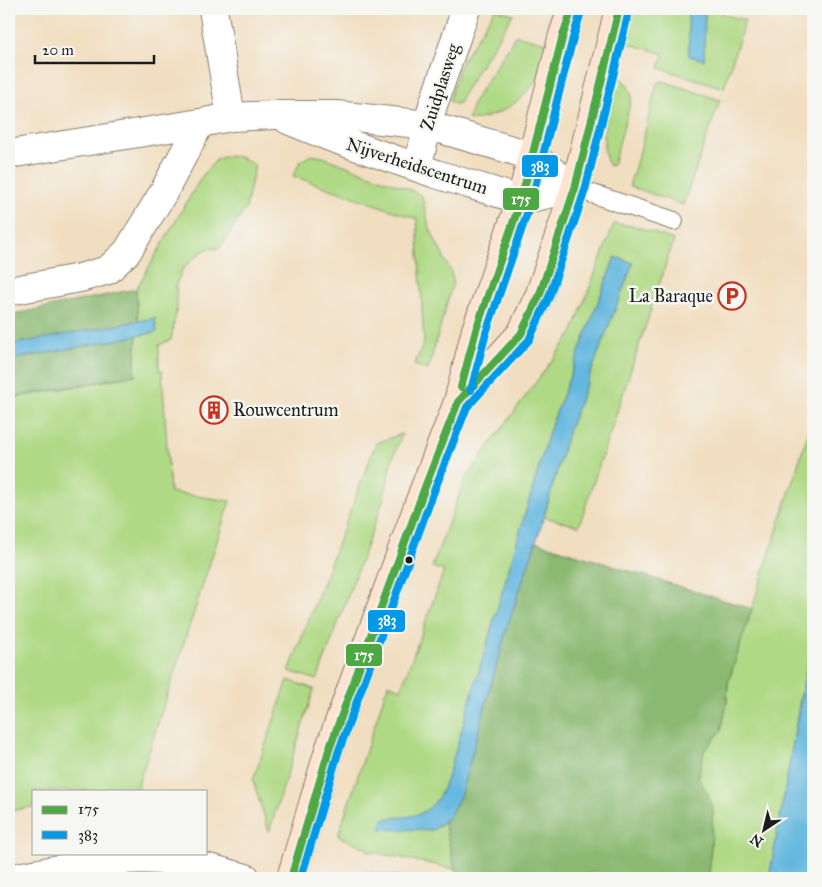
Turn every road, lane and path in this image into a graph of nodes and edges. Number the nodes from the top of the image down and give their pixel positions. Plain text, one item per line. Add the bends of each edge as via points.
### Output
1 (213, 9) edge
2 (466, 9) edge
3 (572, 9) edge
4 (619, 9) edge
5 (274, 115) junction
6 (231, 117) junction
7 (200, 123) junction
8 (427, 125) junction
9 (9, 154) edge
10 (532, 156) junction
11 (417, 167) junction
12 (575, 188) junction
13 (521, 200) junction
14 (674, 221) dead end
15 (9, 291) edge
16 (458, 402) junction
17 (12, 878) edge
18 (246, 878) edge
19 (291, 878) edge

1 - 6 street
2 - 8 street, Zuidplasweg
3 - 10 main road
4 - 12 main road
5 - 6 street, Nijverheidscentrum
5 - 8 street, Nijverheidscentrum via 336,115
5 - 11 street, Nijverheidscentrum
6 - 7 street, Nijverheidscentrum
7 - 9 street, Nijverheidscentrum
7 - 15 street via 127,252 108,270
8 - 10 street, Nijverheidscentrum
8 - 11 street, Zuidplasweg
10 - 12 street, Nijverheidscentrum
10 - 13 main road
11 - 13 street, Nijverheidscentrum
12 - 13 street, Nijverheidscentrum
12 - 14 lane
12 - 16 main road via 540,294 521,334
13 - 16 main road via 476,330
16 - 19 main road via 329,750
17 - 18 street via 103,861 138,859 171,860

